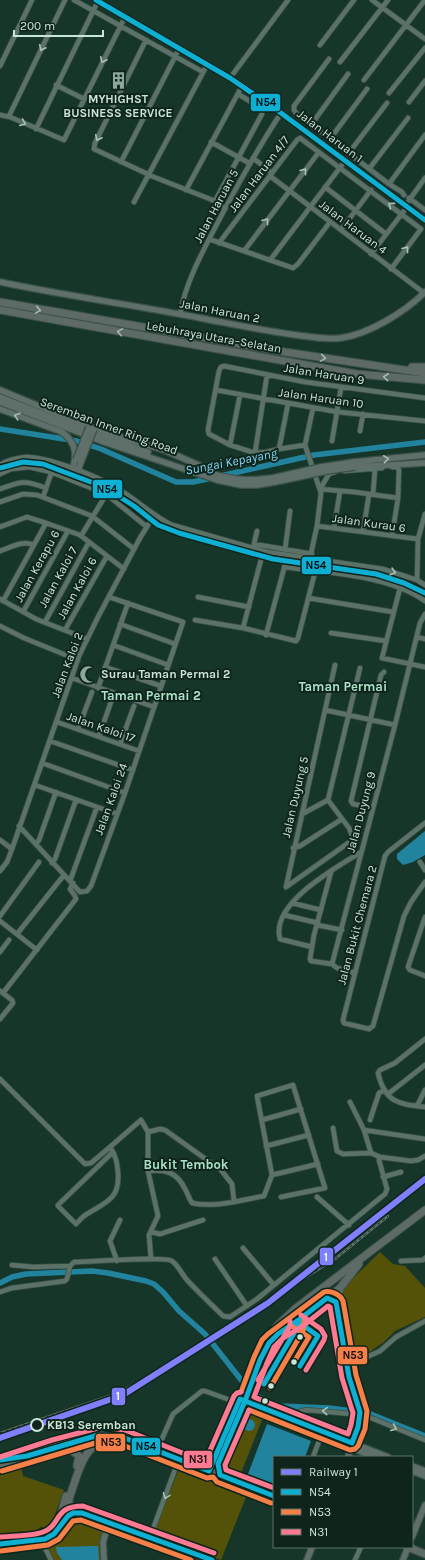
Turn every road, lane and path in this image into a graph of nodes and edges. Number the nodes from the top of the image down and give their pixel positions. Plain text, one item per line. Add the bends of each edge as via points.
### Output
1 (32, 0) edge
2 (65, 0) edge
3 (74, 0) edge
4 (288, 0) edge
5 (354, 0) edge
6 (372, 0) edge
7 (388, 0) edge
8 (425, 0) edge
9 (97, 1) edge
10 (382, 8) junction
11 (93, 10) junction
12 (125, 17) junction
13 (120, 25) junction
14 (406, 25) junction
15 (425, 39) edge
16 (146, 40) junction
17 (320, 45) dead end
18 (425, 48) edge
19 (179, 49) junction
20 (174, 56) junction
21 (329, 59) dead end
22 (340, 62) dead end
23 (207, 65) junction
24 (0, 66) edge
25 (203, 72) junction
26 (348, 74) dead end
27 (230, 78) junction
28 (364, 80) dead end
29 (425, 81) edge
30 (56, 85) junction
31 (242, 86) junction
32 (367, 89) dead end
33 (238, 94) junction
34 (389, 94) dead end
35 (84, 98) junction
36 (408, 102) dead end
37 (387, 103) dead end
38 (281, 113) junction
39 (0, 115) edge
40 (10, 117) junction
41 (408, 118) dead end
42 (311, 125) junction
43 (36, 129) junction
44 (425, 134) edge
45 (330, 139) junction
46 (211, 142) junction
47 (319, 152) junction
48 (348, 154) junction
49 (239, 157) junction
50 (253, 158) junction
51 (345, 161) junction
52 (121, 162) junction
53 (249, 163) junction
54 (340, 167) junction
55 (369, 169) junction
56 (271, 174) junction
57 (149, 175) junction
58 (425, 178) edge
59 (389, 184) junction
60 (325, 187) junction
61 (186, 190) junction
62 (371, 190) junction
63 (289, 191) junction
64 (404, 195) junction
65 (409, 199) junction
66 (215, 201) junction
67 (134, 202) dead end
68 (404, 205) junction
69 (310, 207) junction
70 (226, 208) junction
71 (425, 210) edge
72 (355, 211) junction
73 (402, 214) junction
74 (425, 220) edge
75 (330, 222) junction
76 (341, 230) junction
77 (386, 234) junction
78 (209, 239) junction
79 (219, 243) junction
80 (244, 251) junction
81 (372, 254) junction
82 (271, 260) junction
83 (391, 269) junction
84 (0, 282) edge
85 (425, 292) edge
86 (0, 302) edge
87 (0, 310) edge
88 (180, 314) junction
89 (425, 367) edge
90 (389, 368) junction
91 (425, 373) edge
92 (267, 375) junction
93 (425, 380) edge
94 (341, 388) junction
95 (216, 390) junction
96 (1, 393) edge
97 (240, 395) junction
98 (425, 398) edge
99 (263, 399) junction
100 (0, 402) edge
101 (288, 404) junction
102 (313, 408) junction
103 (0, 409) edge
104 (338, 412) junction
105 (363, 414) junction
106 (425, 421) edge
107 (91, 428) junction
108 (360, 431) dead end
109 (332, 441) dead end
110 (230, 445) junction
111 (305, 445) junction
112 (279, 449) junction
113 (254, 453) junction
114 (425, 456) edge
115 (418, 460) junction
116 (78, 461) junction
117 (425, 462) edge
118 (0, 465) edge
119 (0, 468) edge
120 (375, 469) junction
121 (53, 470) junction
122 (75, 472) junction
123 (198, 472) junction
124 (0, 474) edge
125 (215, 475) junction
126 (46, 488) junction
127 (0, 489) edge
128 (320, 489) junction
129 (340, 491) junction
130 (107, 492) junction
131 (371, 494) junction
132 (43, 497) junction
133 (398, 498) junction
134 (136, 500) junction
135 (0, 502) edge
136 (290, 511) dead end
137 (425, 514) edge
138 (92, 516) junction
139 (425, 518) edge
140 (152, 520) junction
141 (46, 523) junction
142 (172, 525) junction
143 (318, 526) junction
144 (0, 527) edge
145 (147, 527) junction
146 (334, 528) junction
147 (68, 531) junction
148 (257, 531) dead end
149 (363, 532) junction
150 (81, 536) junction
151 (392, 536) junction
152 (418, 539) junction
153 (88, 542) junction
154 (34, 545) junction
155 (134, 550) junction
156 (285, 550) junction
157 (0, 551) edge
158 (107, 556) junction
159 (262, 556) junction
160 (311, 556) junction
161 (286, 561) junction
162 (284, 567) junction
163 (124, 569) junction
164 (315, 572) junction
165 (417, 580) junction
166 (425, 585) edge
167 (400, 588) junction
168 (425, 593) edge
169 (109, 597) junction
170 (198, 598) dead end
171 (308, 598) junction
172 (2, 600) edge
173 (425, 601) edge
174 (128, 603) junction
175 (249, 607) junction
176 (23, 612) junction
177 (393, 612) junction
178 (425, 614) edge
179 (195, 620) dead end
180 (45, 622) junction
181 (120, 624) junction
182 (0, 626) edge
183 (243, 628) junction
184 (66, 630) junction
185 (331, 633) dead end
186 (266, 635) junction
187 (416, 637) junction
188 (87, 639) junction
189 (425, 639) edge
190 (386, 641) junction
191 (175, 644) junction
192 (113, 645) junction
193 (78, 660) junction
194 (410, 664) junction
195 (168, 665) junction
196 (335, 665) dead end
197 (105, 667) junction
198 (425, 667) edge
199 (360, 668) dead end
200 (384, 672) dead end
201 (72, 678) junction
202 (161, 686) junction
203 (98, 688) junction
204 (92, 692) dead end
205 (112, 699) dead end
206 (134, 706) dead end
207 (154, 707) junction
208 (325, 710) junction
209 (348, 715) junction
210 (369, 720) junction
211 (57, 722) junction
212 (395, 725) junction
213 (78, 729) junction
214 (99, 736) junction
215 (50, 741) junction
216 (120, 744) junction
217 (139, 751) junction
218 (42, 763) junction
219 (133, 770) junction
220 (35, 785) junction
221 (56, 792) junction
222 (125, 793) junction
223 (76, 800) junction
224 (328, 800) junction
225 (97, 807) junction
226 (373, 808) junction
227 (117, 814) junction
228 (302, 814) junction
229 (342, 819) junction
230 (425, 823) edge
231 (19, 826) junction
232 (26, 834) junction
233 (16, 836) junction
234 (0, 840) edge
235 (36, 844) junction
236 (293, 848) junction
237 (12, 849) junction
238 (361, 852) junction
239 (39, 862) dead end
240 (420, 862) dead end
241 (52, 863) junction
242 (425, 870) edge
243 (0, 871) edge
244 (331, 872) junction
245 (64, 875) junction
246 (71, 882) junction
247 (425, 882) edge
248 (292, 903) junction
249 (321, 910) junction
250 (284, 915) junction
251 (0, 916) edge
252 (425, 917) edge
253 (0, 922) edge
254 (317, 924) junction
255 (342, 930) junction
256 (17, 934) junction
257 (9, 940) dead end
258 (312, 947) junction
259 (36, 950) junction
260 (0, 952) edge
261 (332, 964) junction
262 (355, 973) junction
263 (425, 976) edge
264 (2, 992) edge
265 (0, 1019) edge
266 (425, 1039) edge
267 (425, 1065) edge
268 (0, 1079) edge
269 (425, 1090) edge
270 (387, 1092) junction
271 (350, 1102) dead end
272 (417, 1106) junction
273 (425, 1107) edge
274 (300, 1109) junction
275 (262, 1120) junction
276 (370, 1120) dead end
277 (333, 1128) dead end
278 (364, 1130) junction
279 (148, 1132) junction
280 (309, 1135) junction
281 (425, 1140) edge
282 (266, 1146) junction
283 (110, 1147) junction
284 (113, 1152) junction
285 (371, 1153) junction
286 (425, 1156) edge
287 (380, 1157) junction
288 (318, 1164) junction
289 (148, 1171) junction
290 (401, 1172) dead end
291 (272, 1175) junction
292 (383, 1177) junction
293 (317, 1197) dead end
294 (281, 1198) dead end
295 (234, 1201) junction
296 (425, 1210) edge
297 (425, 1215) edge
298 (120, 1220) dead end
299 (203, 1220) dead end
300 (349, 1225) junction
301 (151, 1232) junction
302 (243, 1248) dead end
303 (151, 1258) junction
304 (425, 1258) edge
305 (215, 1259) dead end
306 (117, 1261) junction
307 (401, 1261) dead end
308 (12, 1264) dead end
309 (359, 1264) junction
310 (70, 1270) junction
311 (273, 1284) junction
312 (340, 1288) junction
313 (0, 1292) edge
314 (327, 1298) junction
315 (247, 1306) junction
316 (339, 1313) junction
317 (425, 1321) edge
318 (272, 1339) junction
319 (348, 1365) junction
320 (250, 1381) junction
321 (242, 1402) junction
322 (256, 1410) junction
323 (362, 1411) junction
324 (296, 1421) junction
325 (235, 1424) junction
326 (322, 1436) junction
327 (122, 1437) junction
328 (425, 1440) edge
329 (353, 1445) junction
330 (54, 1447) junction
331 (157, 1450) junction
332 (26, 1456) junction
333 (313, 1456) edge
334 (348, 1456) edge
335 (373, 1456) edge
336 (385, 1456) edge
337 (179, 1459) junction
338 (0, 1460) edge
339 (0, 1464) edge
340 (413, 1466) edge
341 (209, 1471) junction
342 (413, 1471) edge
343 (425, 1472) edge
344 (220, 1475) junction
345 (425, 1476) edge
346 (273, 1496) edge
347 (425, 1505) edge
348 (82, 1513) junction
349 (109, 1522) junction
350 (57, 1530) junction
351 (413, 1535) edge
352 (150, 1537) junction
353 (41, 1540) junction
354 (0, 1544) edge
355 (312, 1548) edge
356 (361, 1548) edge
357 (408, 1548) edge
358 (410, 1548) edge
359 (425, 1554) edge
360 (51, 1560) edge
361 (104, 1560) edge
362 (212, 1560) edge
363 (307, 1560) edge
364 (356, 1560) edge
365 (403, 1560) edge

1 - 24 street
2 -> 40 street
3 - 11 street
4 - 27 street
5 - 17 street
6 - 10 street
7 - 10 street
8 - 14 street
9 - 11 street
9 - 12 main road, Jalan Haruan 1
10 - 14 street
10 - 22 street
11 - 13 street
11 - 30 street
12 - 13 street
12 - 19 main road, Jalan Haruan 1
13 - 16 street
13 -> 35 street
14 - 15 street
14 - 28 street
16 - 20 street
16 -> 52 street via 95,143 94,149
18 - 34 street
19 - 20 street
19 - 23 main road, Jalan Haruan 1
20 - 25 street
20 - 52 street
21 - 42 street via 294,106 296,113
23 - 25 street
23 - 27 main road, Jalan Haruan 1
25 - 57 street
26 - 42 street
27 - 31 main road, Jalan Haruan 1
29 - 36 street
30 - 35 street
30 - 43 street
31 - 33 street
31 - 38 main road, Jalan Haruan 1
32 - 45 street
33 - 46 street
33 - 49 street via 263,111
35 - 43 street via 64,140
37 - 48 street
38 - 50 street, Jalan Haruan 5
38 - 51 main road, Jalan Haruan 1
39 - 40 street
40 -> 43 street
41 - 55 street
42 - 45 street
44 - 59 street
45 - 48 street
46 - 49 street
46 - 61 street
47 - 54 street
47 - 56 street, Jalan Haruan 4/7 via 300,138
63 -> 47 street
48 - 55 street
49 - 53 street
49 - 66 street
50 - 53 street, Jalan Haruan 5
50 - 56 street, Jalan Haruan 4
51 - 54 street
51 - 68 main road, Jalan Haruan 1
52 - 57 street
53 - 70 street, Jalan Haruan 5
54 - 60 street
54 - 62 street
55 - 59 street
56 - 63 street, Jalan Haruan 4
56 - 79 street, Jalan Haruan 4/7
57 - 61 street
57 - 67 street
58 - 65 street
59 - 64 street
60 - 69 street
60 - 72 street
61 - 66 street
62 - 72 street
73 -> 62 street
63 - 69 street, Jalan Haruan 4
80 -> 63 street
64 - 65 street
64 - 68 street
65 - 68 street
65 - 71 street
66 - 70 street
68 - 73 street
68 - 74 main road, Jalan Haruan 1
69 - 75 street, Jalan Haruan 4
69 - 82 street
70 - 78 street, Jalan Haruan 5
72 - 76 street
72 - 77 street
73 - 77 street
83 -> 73 street via 422,229
75 - 76 street, Jalan Haruan 4
75 - 82 street via 294,268
76 - 81 street, Jalan Haruan 4
77 - 81 street
78 - 79 street
78 - 88 street, Jalan Haruan 5 via 190,280
79 - 80 street
80 - 82 street
81 - 83 street, Jalan Haruan 4
83 - 85 street, Jalan Haruan 4
84 - 88 main road, Jalan Haruan 2
85 - 88 main road, Jalan Haruan 2 via 389,319 342,338 324,339
86 -> 90 highway, Lebuhraya Utara–Selatan
93 -> 87 highway, Lebuhraya Utara–Selatan via 357,374
89 - 90 highway
90 - 91 highway, Lebuhraya Utara–Selatan
92 - 94 street, Jalan Haruan 9
92 - 95 street, Jalan Haruan 9 via 224,366 219,371
92 - 99 street
94 - 98 street, Jalan Haruan 9
94 - 104 street
95 - 97 street, Jalan Haruan 10
95 - 110 street via 209,434
96 - 107 main road
96 - 123 main road, Seremban Inner Ring Road via 81,429
97 - 99 street, Jalan Haruan 10
97 - 110 street
99 - 101 street, Jalan Haruan 10
99 - 113 street
100 - 123 main road, Seremban Inner Ring Road via 104,442
101 - 102 street, Jalan Haruan 10
101 - 112 street
102 - 104 street, Jalan Haruan 10
102 - 111 street
116 -> 103 main road via 72,443 62,432
104 - 105 street, Jalan Haruan 10
104 - 109 street
105 - 106 street, Jalan Haruan 10
105 - 108 street
107 - 116 main road, bridge
107 - 125 main road via 164,450
110 - 113 street
111 - 112 street
111 - 128 street
112 - 113 street
114 - 115 main road
115 - 117 main road, Seremban Inner Ring Road
115 - 123 main road, Seremban Inner Ring Road, bridge via 327,471 257,485 226,483
125 -> 115 main road, Seremban Inner Ring Road, bridge via 253,481 321,467 388,458
116 - 122 main road
118 - 122 street via 11,460 32,458
119 - 121 street via 23,462 44,464
120 - 128 street via 330,473
120 - 131 street
120 - 133 street via 397,467
121 - 122 street
121 - 124 street via 29,467 11,469
121 - 126 street
121 - 130 street
122 - 130 street
122 - 134 street via 113,486
123 - 125 main road, Seremban Inner Ring Road
126 - 127 street via 22,482
126 - 132 street
128 - 129 street
128 - 143 street
129 - 131 street
129 - 146 street
130 - 138 street
130 - 140 street
130 - 145 street
131 - 133 street
131 - 149 street
132 - 135 street via 23,494
132 - 138 street
133 - 151 street
134 - 140 street
134 - 142 street
136 - 156 street
137 - 139 street
138 - 150 street
138 - 155 street
139 - 152 street
140 - 142 street
140 - 145 street, Jalan Kaloi 2
140 - 159 street via 179,533
141 - 144 street via 27,517
141 - 147 street
141 - 154 street
142 - 160 street via 267,552
143 - 146 street, Jalan Kurau 6
143 - 160 street
145 - 155 street, Jalan Kaloi 2
146 - 149 street, Jalan Kurau 6
147 - 150 street
147 - 176 street, Jalan Kerapu 6
148 - 156 street via 254,544
149 - 151 street, Jalan Kurau 6
150 - 153 street
151 - 152 street, Jalan Kurau 6
152 - 165 street
153 - 158 street
153 - 180 street, Jalan Kaloi 7
154 - 157 street via 27,542
154 - 172 street
155 - 163 street, Jalan Kaloi 2
156 - 160 street
158 - 163 street
158 - 184 street, Jalan Kaloi 6
159 - 161 street
159 - 175 street
160 -> 165 street via 383,569
161 - 162 street
161 - 168 street via 376,574 408,584
162 - 164 street
162 - 186 street
163 - 169 street, Jalan Kaloi 2
164 - 167 street via 368,578
164 - 171 street
165 - 166 street
167 - 173 street
167 - 177 street
169 - 174 street
169 - 188 street, Jalan Kaloi 2
170 - 175 street
171 - 177 street
171 - 186 street via 296,641
172 - 176 street
174 - 181 street
174 - 191 street, Jalan Kaloi 24 via 183,622
175 - 183 street
176 - 180 street
177 - 190 street
178 - 187 street, Jalan Duyung 9
179 - 183 street
180 - 184 street
181 - 191 street
181 - 192 street
182 - 193 street
183 - 186 street
184 - 188 street
185 - 190 street
187 - 189 street
187 - 194 street, Jalan Duyung 9
188 - 193 street, Jalan Kaloi 2
190 - 194 street via 382,658
191 - 195 street, Jalan Kaloi 24
192 - 195 street
192 - 197 street
193 - 201 street, Jalan Kaloi 2
194 - 198 street
194 - 212 street, Jalan Duyung 9
195 - 202 street, Jalan Kaloi 24
196 - 208 street, Jalan Duyung 5
197 - 202 street
197 - 203 street
199 - 209 street
200 - 210 street
201 - 203 street
201 - 211 street, Jalan Kaloi 2
202 - 207 street, Jalan Kaloi 24
203 - 207 street
204 - 213 street
205 - 214 street
206 - 216 street
207 - 217 street, Jalan Kaloi 24
208 - 209 street
208 - 228 street, Jalan Duyung 5
209 - 210 street
209 - 224 street
210 - 212 street
210 - 226 street via 351,801 353,804
211 - 213 street, Jalan Kaloi 17
211 - 215 street, Jalan Kaloi 2
212 - 226 street, Jalan Duyung 9
213 - 214 street, Jalan Kaloi 17
214 - 216 street, Jalan Kaloi 17
215 - 218 street, Jalan Kaloi 2
215 - 219 street
216 - 217 street, Jalan Kaloi 17
217 - 219 street, Jalan Kaloi 24
218 - 220 street, Jalan Kaloi 2
218 - 222 street
219 - 222 street, Jalan Kaloi 24
220 - 221 street
220 - 231 street, Jalan Kaloi 2
221 - 223 street
221 - 235 street
222 - 227 street, Jalan Kaloi 24
223 - 225 street
223 - 241 street
224 - 228 street
224 - 229 street
225 - 227 street
225 - 246 street
226 - 238 street, Jalan Duyung 9
227 - 246 street, Jalan Kaloi 24 via 91,886 87,891 80,892
228 - 236 street, Jalan Duyung 5
229 - 236 street
229 - 236 street, Jalan Duyung 5 via 353,835 352,839 286,887
230 - 262 street, Jalan Bukit Chemara 2 via 386,854
231 - 232 street, Jalan Kaloi 24
231 - 233 street, Jalan Kaloi 2
232 - 233 street
232 - 235 street, Jalan Kaloi 24
233 - 237 street, Jalan Kaloi 2
234 - 237 street
235 - 241 street, Jalan Kaloi 24
237 - 243 street, Jalan Kaloi 2
238 - 244 street
238 - 255 street, Jalan Duyung 9
239 - 251 street
240 - 242 street
241 - 245 street, Jalan Kaloi 24
244 - 248 street via 297,896
244 - 249 street
245 - 246 street, Jalan Kaloi 24
245 - 256 street
246 - 259 street via 70,889 76,899
247 - 262 street, Jalan Bukit Chemara 2 via 404,916 373,1026 370,1029 344,1023 343,1020
248 - 249 street
248 - 250 street
249 - 254 street
250 - 254 street
250 - 258 street via 280,939
252 - 263 street via 408,967
253 - 256 street
254 - 255 street
254 - 258 street
255 - 261 street, Jalan Duyung 9
256 - 259 street
257 - 260 street
258 - 261 street via 310,960
259 - 264 street
261 - 262 street
264 - 265 street via 13,1003
266 - 270 street via 395,1063 380,1070 380,1080
267 - 270 street
268 - 283 street via 85,1164 91,1163
269 - 272 street
270 - 272 street via 397,1103
270 - 276 street via 379,1093
271 - 278 street
272 - 273 street
274 - 275 street
274 - 275 street via 293,1085 258,1096
274 - 280 street
275 - 282 street
277 - 285 street via 339,1153
278 - 281 street
278 - 285 street
279 - 283 street via 141,1120
279 - 289 street
279 - 295 street via 165,1130 221,1170 232,1184
280 - 282 street
280 - 288 street
282 - 291 street
283 - 284 street
284 - 284 street via 117,1160 118,1188 109,1201 86,1214 75,1224 58,1205
285 - 287 street
286 - 287 street via 411,1161
287 - 292 street
288 - 291 street
288 - 294 street via 326,1188
289 - 295 street via 166,1170 173,1174 180,1181 192,1203 199,1205
289 - 301 street via 158,1216
290 - 292 street
291 - 295 street via 264,1196
292 - 300 street via 386,1194
293 - 300 street
296 - 320 highway via 286,1317 259,1352
297 - 309 highway
298 - 306 street via 110,1241
299 - 301 street via 160,1234
300 - 311 street
301 - 303 street
302 - 311 street
303 - 306 street
303 - 315 street via 173,1261 187,1280 223,1316 230,1317
304 - 307 street
305 - 315 street
306 - 310 street via 74,1262
308 - 310 street
309 - 312 highway
309 - 318 highway via 298,1311
310 - 313 street via 67,1278 62,1281
311 - 315 street
312 - 314 highway
312 - 316 main road
314 - 316 main road via 336,1302
314 - 318 highway
316 - 319 main road
317 - 319 street via 396,1337 380,1351
318 - 320 highway
319 - 323 main road
320 - 321 highway
321 - 322 main road
321 - 324 main road
321 - 325 highway
321 - 331 street via 202,1391 173,1414
321 - 341 highway
322 - 325 highway via 243,1415
322 - 326 main road
323 -> 324 street via 307,1410 301,1411
323 -> 328 street
323 - 329 main road
324 - 329 main road
325 - 344 highway via 218,1464
326 - 329 main road
326 - 333 street
327 - 330 highway via 102,1434
327 - 331 highway
327 - 348 highway via 103,1439 93,1446 84,1458 68,1502 70,1507
329 - 334 main road
329 - 335 main road
329 - 336 main road
330 - 332 highway
330 - 350 highway via 71,1450 77,1454 79,1460
331 - 337 highway
332 - 338 highway
332 - 339 highway
337 - 341 highway
337 -> 352 street
340 - 343 main road
341 - 344 highway
342 - 345 main road
344 - 346 highway
347 - 351 main road
348 - 349 highway
348 - 350 highway via 68,1516
349 - 352 highway
349 - 361 main road via 103,1542
350 - 353 highway via 52,1536
352 - 362 highway
353 - 354 highway
353 - 360 street
355 - 363 main road
356 - 364 street
357 - 365 main road
358 - 359 highway

